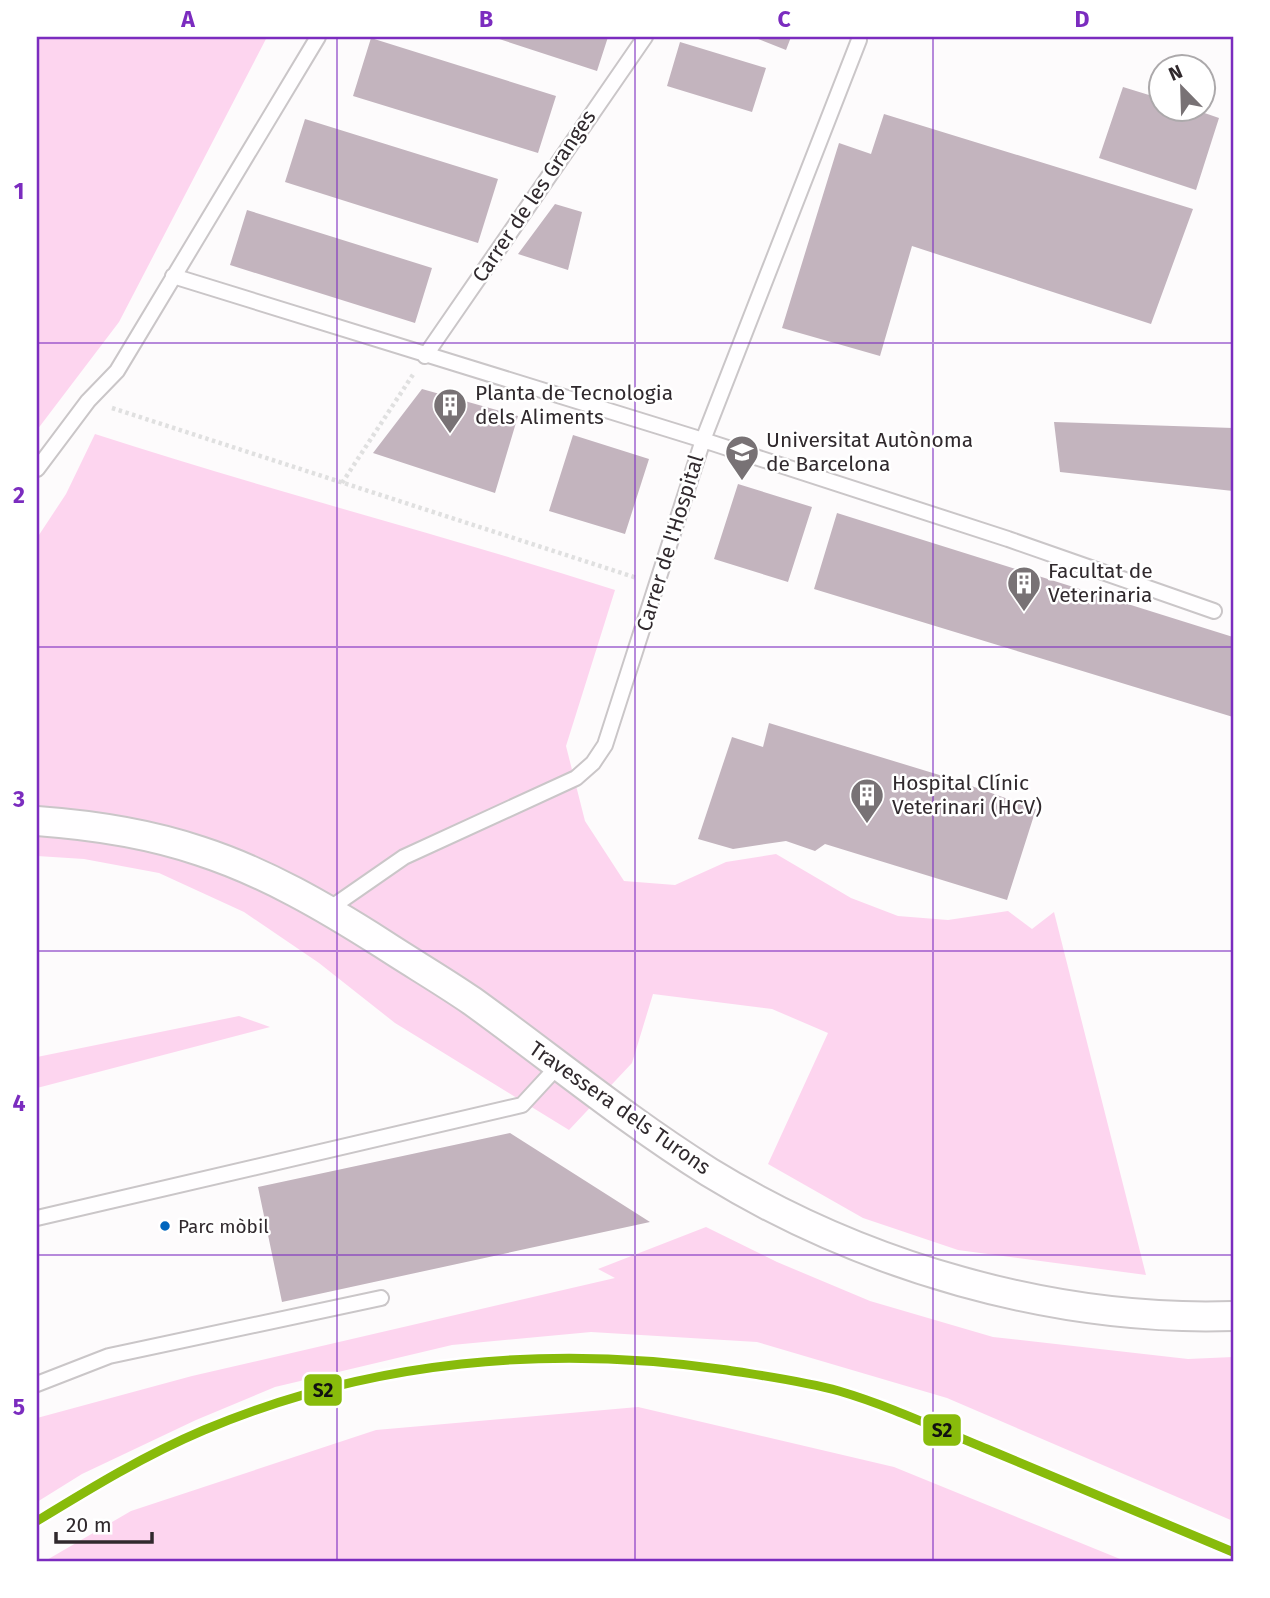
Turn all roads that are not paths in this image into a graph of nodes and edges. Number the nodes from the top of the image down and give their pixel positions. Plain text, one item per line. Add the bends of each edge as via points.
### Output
1 (318, 37) edge
2 (645, 37) edge
3 (859, 40) dead end
4 (173, 276) junction
5 (425, 356) junction
6 (703, 440) junction
7 (37, 470) edge
8 (1214, 611) dead end
9 (37, 821) edge
10 (329, 909) junction
11 (558, 1066) junction
12 (37, 1218) edge
13 (381, 1298) dead end
14 (1233, 1316) edge
15 (37, 1384) edge

1 - 4 lane
2 - 5 lane, Carrer de les Granges
3 - 6 lane, Carrer de l'Hospital
4 - 5 lane
4 - 7 lane via 117,371 88,401
5 - 6 lane
6 - 8 lane
6 - 10 lane, Carrer de l'Hospital via 654,584 613,726 593,763 544,795 404,857
9 - 10 street, Travessera dels Turons via 114,829 201,851
10 - 11 street, Travessera dels Turons via 470,1000
11 - 12 lane via 522,1105
11 - 14 street, Travessera dels Turons via 709,1172 895,1259 999,1291 1071,1307 1133,1315
13 - 15 lane via 108,1356

